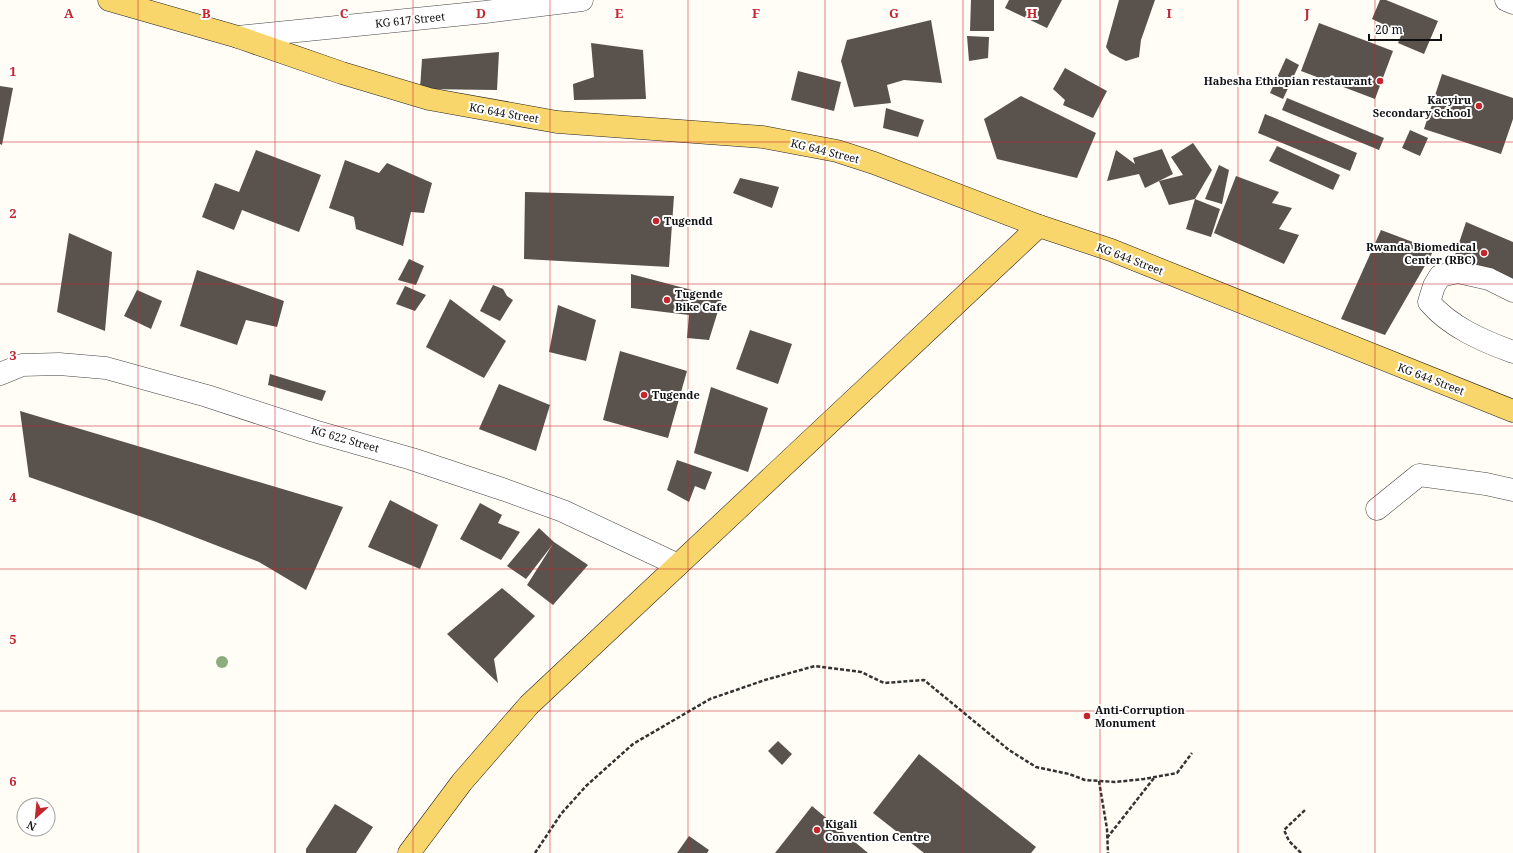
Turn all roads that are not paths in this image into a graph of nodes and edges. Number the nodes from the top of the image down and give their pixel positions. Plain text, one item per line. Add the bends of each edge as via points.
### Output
1 (109, 0) edge
2 (582, 0) edge
3 (1506, 0) edge
4 (1513, 3) edge
5 (238, 37) junction
6 (1039, 226) junction
7 (1513, 290) edge
8 (1513, 352) edge
9 (0, 374) edge
10 (1513, 411) edge
11 (1513, 490) edge
12 (1377, 509) dead end
13 (678, 565) junction
14 (409, 853) edge

1 - 5 main road, KG 644 Street
2 - 5 street, KG 617 Street
3 - 4 street
5 - 6 main road, KG 644 Street via 428,100 557,122 763,137 837,151
6 - 10 main road, KG 644 Street via 1111,250
6 - 13 main road
7 - 8 street via 1489,279 1458,272 1440,276 1429,302 1435,310 1463,330
9 - 13 street, KG 622 Street via 22,365 59,364 106,368 207,396 505,490 563,512
11 - 12 street via 1419,475
13 - 14 main road via 529,705 462,782

